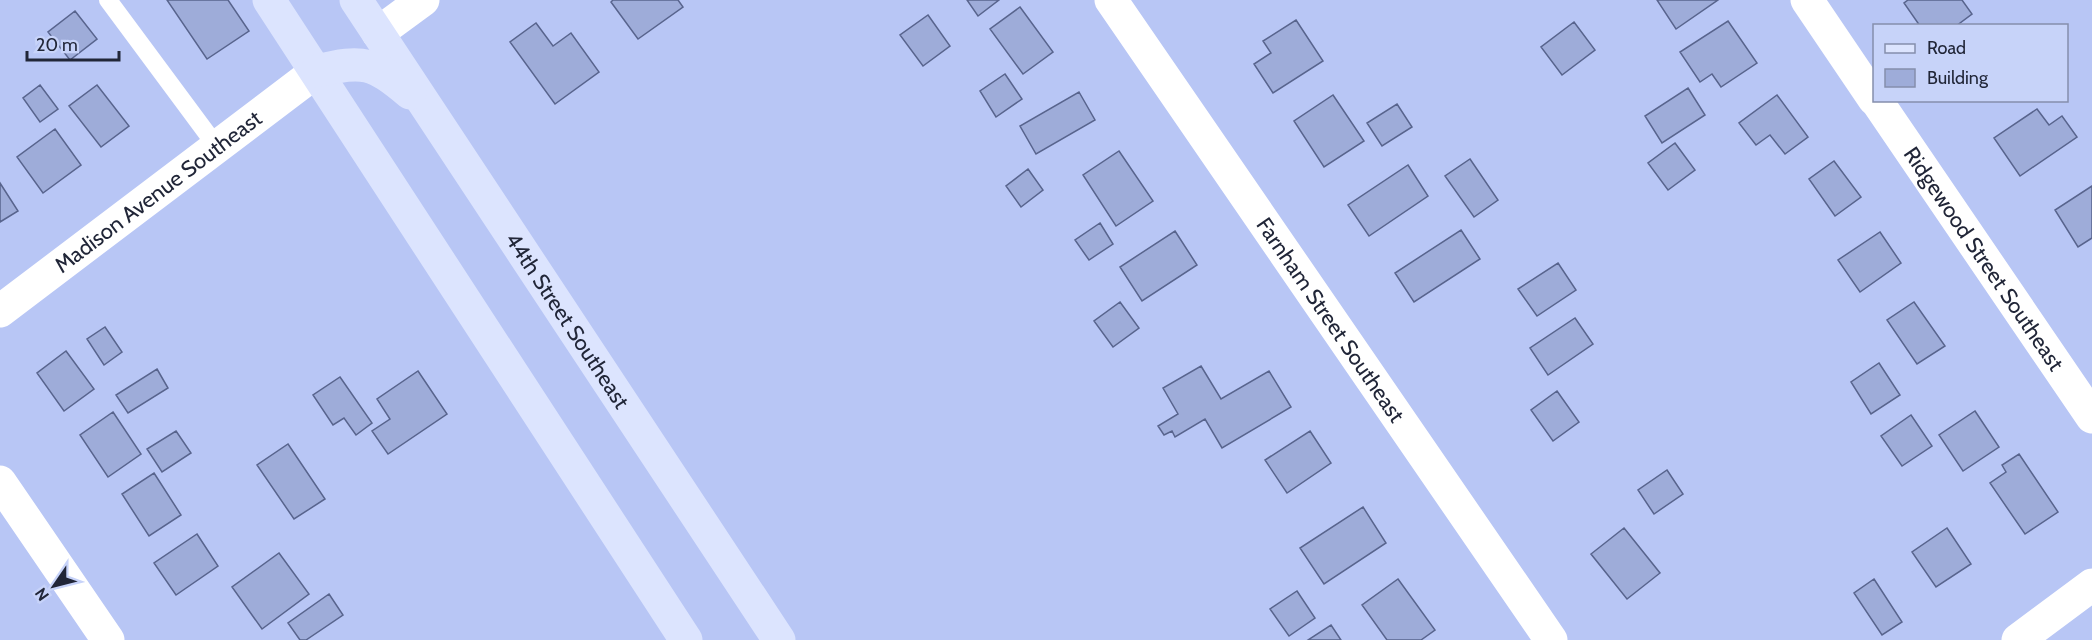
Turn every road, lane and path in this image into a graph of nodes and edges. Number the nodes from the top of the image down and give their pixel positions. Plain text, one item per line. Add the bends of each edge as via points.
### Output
1 (108, 0) edge
2 (269, 0) edge
3 (356, 0) edge
4 (423, 0) edge
5 (1111, 0) edge
6 (1807, 0) edge
7 (378, 33) junction
8 (317, 71) junction
9 (1873, 97) edge
10 (1876, 102) edge
11 (427, 108) junction
12 (217, 147) junction
13 (0, 311) edge
14 (2092, 417) edge
15 (0, 482) edge
16 (2092, 585) edge
17 (108, 640) edge
18 (686, 640) edge
19 (779, 640) edge
20 (1551, 640) edge
21 (2018, 640) edge

1 - 12 lane
2 - 8 main road
3 - 7 main road, 44th Street Southeast
4 - 7 street
5 - 20 street, Farnham Street Southeast
6 - 9 street, Ridgewood Street Southeast
7 - 11 main road, 44th Street Southeast
8 - 11 main road via 361,64 382,70
8 - 12 street, Madison Avenue Southeast
8 - 18 main road
10 - 14 street, Ridgewood Street Southeast
11 - 19 main road, 44th Street Southeast
12 - 13 street, Madison Avenue Southeast
15 - 17 street
16 - 21 street

